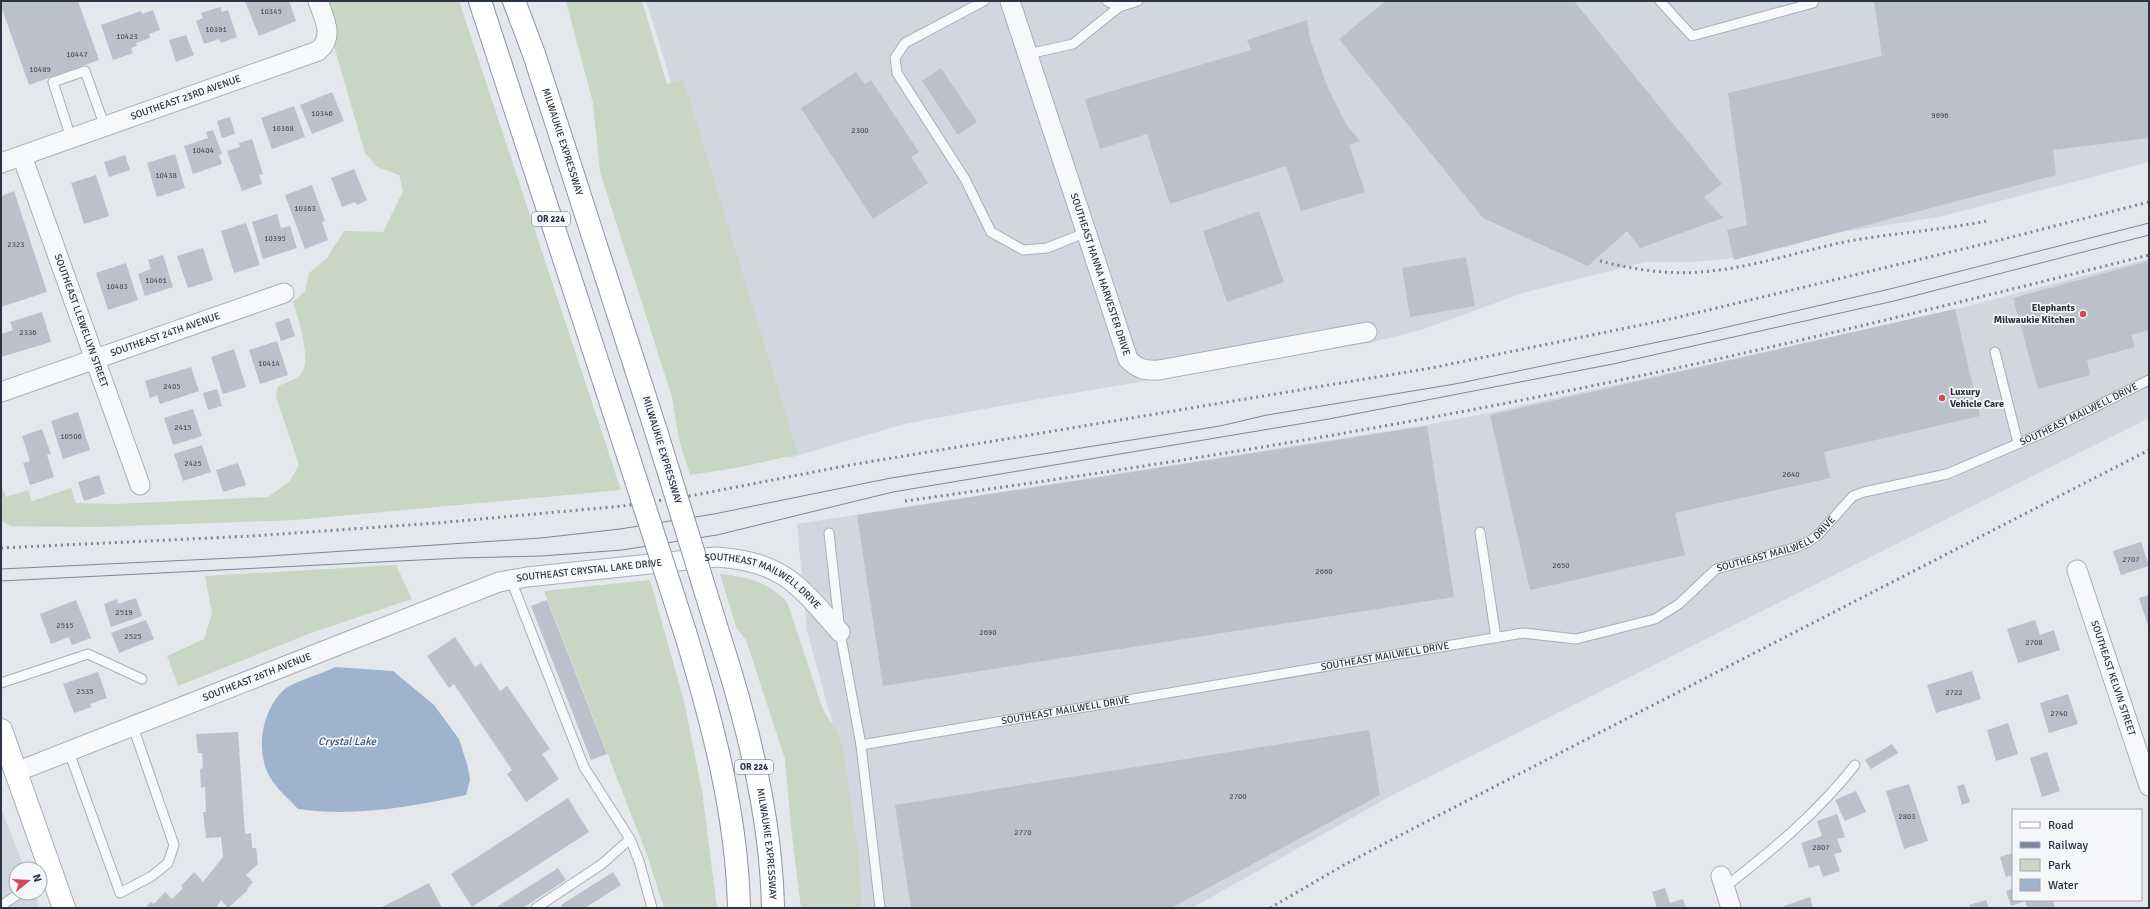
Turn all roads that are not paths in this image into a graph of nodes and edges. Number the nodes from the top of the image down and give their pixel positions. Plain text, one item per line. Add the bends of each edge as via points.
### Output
1 (318, 1) edge
2 (480, 1) edge
3 (514, 1) edge
4 (521, 1) edge
5 (984, 1) edge
6 (1010, 1) edge
7 (1107, 1) edge
8 (1138, 1) edge
9 (1660, 1) edge
10 (1812, 1) edge
11 (1119, 7) junction
12 (534, 54) junction
13 (1028, 54) junction
14 (105, 127) junction
15 (72, 138) junction
16 (22, 156) junction
17 (1, 163) edge
18 (1087, 232) junction
19 (284, 293) dead end
20 (1367, 332) dead end
21 (1995, 352) dead end
22 (94, 359) junction
23 (2149, 380) edge
24 (1, 392) edge
25 (2018, 443) junction
26 (140, 485) dead end
27 (1480, 532) dead end
28 (829, 533) dead end
29 (680, 561) joint
30 (2077, 570) dead end
31 (505, 581) junction
32 (840, 632) junction
33 (1496, 638) junction
34 (142, 679) dead end
35 (1, 683) edge
36 (133, 727) junction
37 (1, 730) edge
38 (861, 745) junction
39 (69, 752) junction
40 (1855, 765) dead end
41 (16, 772) junction
42 (2149, 786) edge
43 (630, 839) junction
44 (1723, 882) joint
45 (64, 908) edge
46 (536, 908) edge
47 (652, 908) edge
48 (739, 908) edge
49 (773, 908) edge
50 (880, 908) edge
51 (1731, 908) edge

1 - 14 street, SOUTHEAST 23RD AVENUE via 328,33 324,46 318,51
2 - 48 main road, OR 224, bridge via 685,632 720,763 734,846
3 - 12 main road, MILWAUKIE EXPRESSWAY / OR 224
4 - 12 main road
5 - 18 lane via 905,43 895,58 897,73 965,179 991,232 1023,250 1047,248
6 - 13 street, SOUTHEAST HANNA HARVESTER DRIVE
7 - 11 lane
8 - 11 lane
9 - 10 lane via 1692,36
11 - 13 lane via 1073,44
12 - 49 main road, MILWAUKIE EXPRESSWAY / OR 224, bridge via 658,434 731,672 754,763 769,854
13 - 18 street, SOUTHEAST HANNA HARVESTER DRIVE
14 - 15 street, SOUTHEAST 23RD AVENUE
14 - 15 lane via 85,71 53,82
15 - 16 street, SOUTHEAST 23RD AVENUE
16 - 17 street, SOUTHEAST 23RD AVENUE
16 - 22 street, SOUTHEAST LLEWELLYN STREET
18 - 20 street, SOUTHEAST HANNA HARVESTER DRIVE via 1128,359 1148,371
19 - 22 street, SOUTHEAST 24TH AVENUE
21 - 25 lane
22 - 24 street, SOUTHEAST 24TH AVENUE
22 - 26 street, SOUTHEAST LLEWELLYN STREET
23 - 25 lane, SOUTHEAST MAILWELL DRIVE
25 - 33 lane, SOUTHEAST MAILWELL DRIVE via 1947,474 1854,496 1818,535 1808,542 1716,569 1679,604 1655,619 1576,638 1565,639 1534,633
27 - 33 lane
28 - 32 lane
29 - 31 street, SOUTHEAST CRYSTAL LAKE DRIVE via 555,573
29 - 32 street, SOUTHEAST MAILWELL DRIVE via 733,558 778,571 807,594
30 - 42 street, SOUTHEAST KELVIN STREET
31 - 36 street, SOUTHEAST 26TH AVENUE
31 - 43 lane via 584,767
32 - 38 lane
33 - 38 lane, SOUTHEAST MAILWELL DRIVE
34 - 35 lane via 88,654
36 - 39 street, SOUTHEAST 26TH AVENUE
36 - 39 lane via 174,845 168,863 152,876 120,893
37 - 41 main road
38 - 50 lane
39 - 41 street, SOUTHEAST 26TH AVENUE
40 - 44 lane via 1838,787 1771,851
41 - 45 main road via 49,874
43 - 46 lane via 602,864
43 - 47 lane
44 - 51 street

